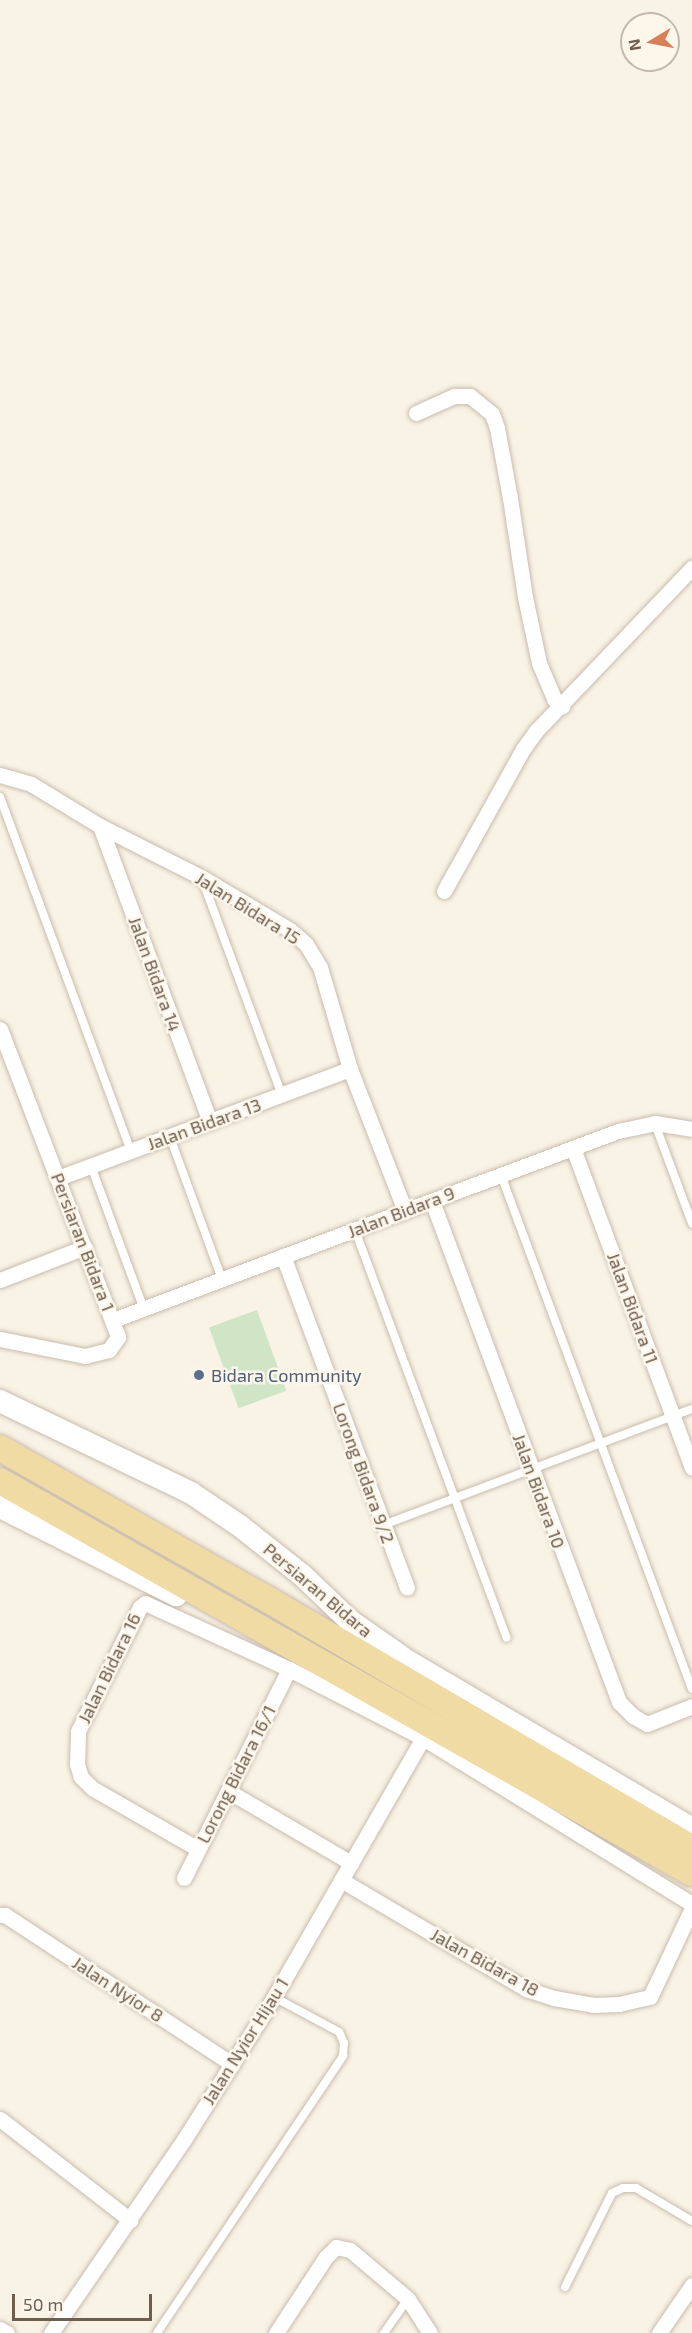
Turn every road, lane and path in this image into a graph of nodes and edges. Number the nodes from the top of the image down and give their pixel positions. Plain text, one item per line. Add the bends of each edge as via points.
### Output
1 (416, 413) dead end
2 (692, 568) edge
3 (562, 706) junction
4 (0, 775) edge
5 (0, 797) edge
6 (100, 826) junction
7 (201, 877) junction
8 (444, 891) dead end
9 (0, 1029) edge
10 (350, 1069) junction
11 (282, 1095) junction
12 (210, 1122) junction
13 (655, 1123) junction
14 (692, 1129) edge
15 (170, 1137) junction
16 (573, 1148) junction
17 (131, 1151) junction
18 (91, 1166) junction
19 (501, 1175) junction
20 (58, 1178) junction
21 (432, 1201) junction
22 (405, 1211) junction
23 (692, 1223) edge
24 (355, 1230) junction
25 (85, 1247) junction
26 (284, 1256) junction
27 (222, 1279) junction
28 (0, 1280) edge
29 (144, 1309) junction
30 (113, 1320) junction
31 (0, 1339) edge
32 (0, 1401) edge
33 (692, 1410) edge
34 (673, 1416) junction
35 (601, 1444) junction
36 (0, 1448) edge
37 (692, 1468) edge
38 (531, 1470) junction
39 (0, 1481) edge
40 (455, 1498) junction
41 (0, 1507) edge
42 (383, 1525) junction
43 (407, 1588) dead end
44 (507, 1638) dead end
45 (289, 1669) junction
46 (692, 1689) edge
47 (692, 1706) edge
48 (423, 1738) junction
49 (228, 1791) junction
50 (692, 1829) edge
51 (692, 1848) edge
52 (198, 1849) junction
53 (351, 1863) junction
54 (692, 1873) edge
55 (184, 1878) dead end
56 (341, 1880) junction
57 (692, 1887) edge
58 (692, 1906) edge
59 (3, 1915) edge
60 (274, 1997) junction
61 (231, 2064) junction
62 (0, 2119) edge
63 (130, 2220) junction
64 (692, 2221) edge
65 (692, 2284) edge
66 (565, 2287) dead end
67 (408, 2299) junction
68 (0, 2329) edge
69 (6, 2333) edge
70 (51, 2333) edge
71 (157, 2333) edge
72 (276, 2333) edge
73 (384, 2333) edge
74 (430, 2333) edge
75 (659, 2333) edge

1 - 3 street via 454,396 470,396 492,414 538,663 554,699
2 - 3 street
3 - 8 street via 523,749
4 - 6 street, Jalan Bidara 15 via 31,784
5 - 17 lane
6 - 7 street, Jalan Bidara 15
6 - 12 street, Jalan Bidara 14
7 - 10 street, Jalan Bidara 15 via 290,930 306,944 320,967
7 - 11 lane
9 - 20 street, Persiaran Bidara 1
10 - 11 street, Jalan Bidara 13
10 - 22 street, Jalan Bidara 15
11 - 12 street, Jalan Bidara 13
12 - 15 street, Jalan Bidara 13
13 - 14 street, Jalan Bidara 9
13 - 16 street, Jalan Bidara 9 via 618,1131
13 - 23 lane
15 - 17 street, Jalan Bidara 13
15 - 27 lane
16 - 19 street, Jalan Bidara 9
16 - 34 street, Jalan Bidara 11
17 - 18 street, Jalan Bidara 13
18 - 20 street, Jalan Bidara 13
18 - 29 lane
19 - 21 street, Jalan Bidara 9
19 - 35 lane
20 - 25 street, Persiaran Bidara 1
21 - 22 street, Jalan Bidara 9
21 - 38 street, Jalan Bidara 10
22 - 24 street, Jalan Bidara 9
24 - 26 street, Jalan Bidara 9
24 - 40 lane
25 - 28 street
25 - 30 street, Persiaran Bidara 1
26 - 27 street, Jalan Bidara 9
26 - 42 street, Lorong Bidara 9/2
27 - 29 street, Jalan Bidara 9
29 - 30 street, Jalan Bidara 9
30 - 31 street, Persiaran Bidara 1 via 118,1337 109,1350 85,1356
32 - 50 main road, Persiaran Bidara via 191,1493 240,1526 303,1576 349,1620 409,1662
33 - 34 lane
34 - 35 lane
34 - 37 street, Jalan Bidara 11
35 - 38 lane
35 - 46 lane
36 - 51 main road, Persiaran Bidara
38 - 40 lane
38 - 47 street, Jalan Bidara 10 via 619,1702 647,1724
39 - 54 main road
40 - 42 lane
40 - 44 lane
41 - 57 main road via 155,1583
42 - 43 street, Lorong Bidara 9/2
45 - 48 street
45 - 49 street, Lorong Bidara 16/1
45 - 52 street, Jalan Bidara 16 via 145,1604 140,1607 78,1731 77,1764 81,1777 92,1788
48 - 53 street, Jalan Nyior Hijau 1
48 - 58 street
49 - 52 street, Lorong Bidara 16/1
49 - 53 street
52 - 55 street, Lorong Bidara 16/1
53 - 56 street, Jalan Nyior Hijau 1
56 - 58 street, Jalan Bidara 18 via 526,1989 593,2005 650,1997
56 - 60 street, Jalan Nyior Hijau 1
59 - 61 street, Jalan Nyior 8
60 - 61 street, Jalan Nyior Hijau 1
60 - 71 lane via 339,2032 344,2043 343,2056
61 - 63 street, Jalan Nyior Hijau 1
62 - 63 street
63 - 70 street, Jalan Nyior Hijau 1
64 - 66 lane via 636,2188 622,2187 612,2193
65 - 75 street
67 - 72 street via 350,2250 336,2247
67 - 73 lane
67 - 74 street
68 - 69 street

